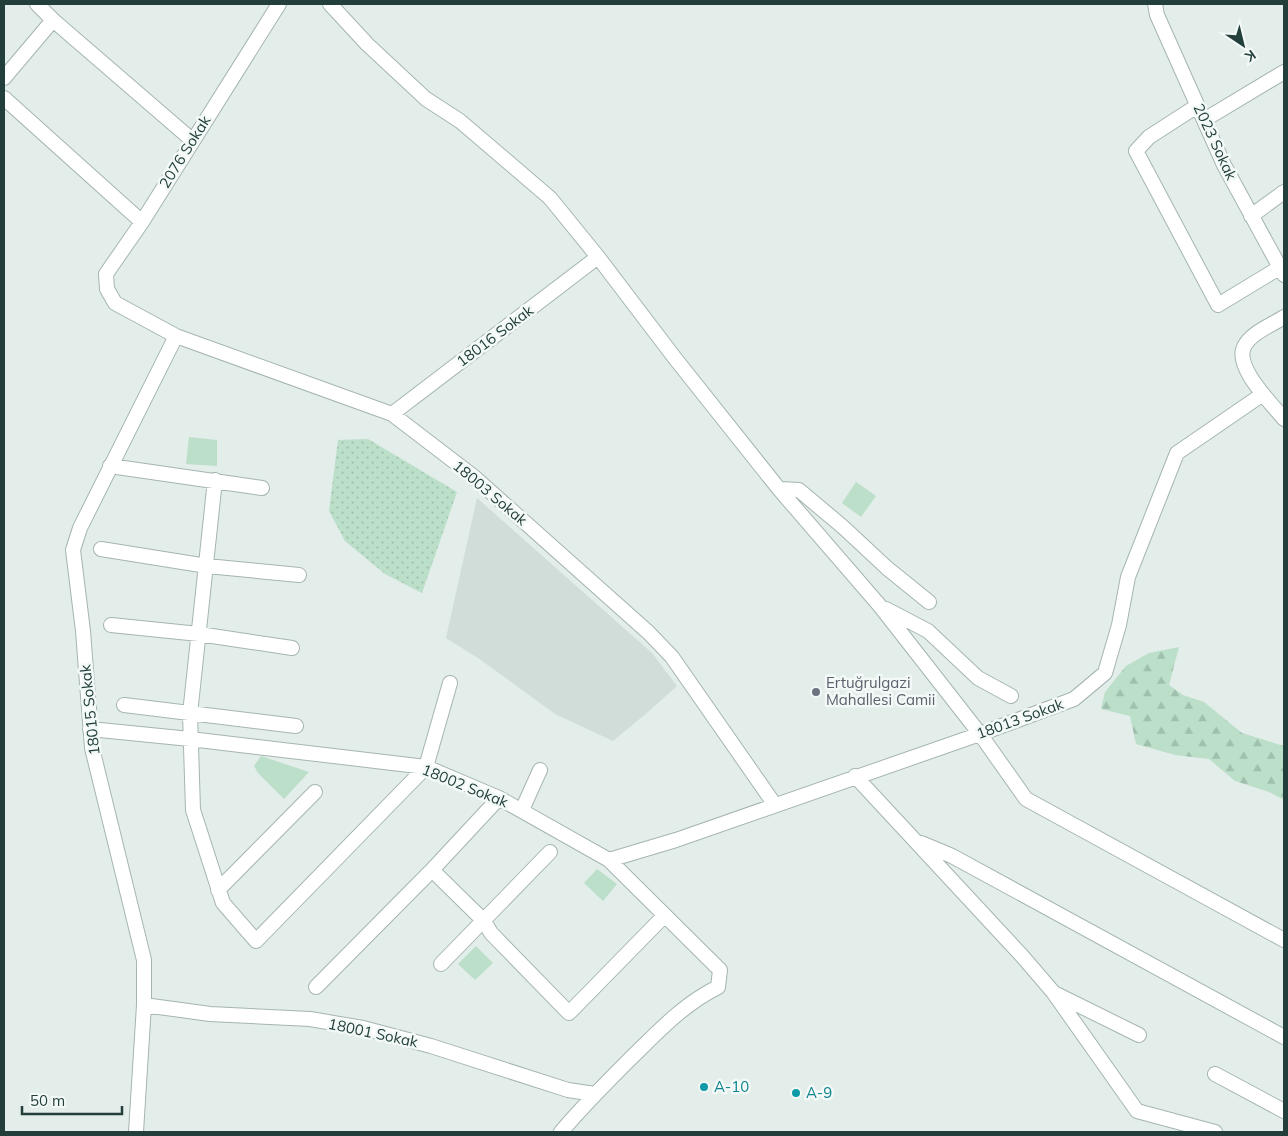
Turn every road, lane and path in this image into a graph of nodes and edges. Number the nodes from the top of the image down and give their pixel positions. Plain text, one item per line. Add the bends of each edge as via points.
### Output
1 (37, 4) edge
2 (279, 4) edge
3 (330, 4) edge
4 (1155, 4) edge
5 (53, 20) junction
6 (1284, 72) edge
7 (4, 78) edge
8 (4, 98) edge
9 (1197, 106) junction
10 (1204, 120) junction
11 (192, 140) junction
12 (1284, 192) edge
13 (1251, 216) junction
14 (142, 222) junction
15 (598, 257) junction
16 (1282, 272) edge
17 (115, 302) joint
18 (1284, 316) edge
19 (176, 336) junction
20 (1263, 394) junction
21 (392, 414) junction
22 (1284, 419) edge
23 (110, 466) junction
24 (215, 480) junction
25 (262, 488) dead end
26 (779, 489) junction
27 (101, 548) dead end
28 (207, 566) junction
29 (299, 575) dead end
30 (929, 602) dead end
31 (880, 606) junction
32 (111, 625) dead end
33 (199, 634) junction
34 (292, 648) dead end
35 (450, 683) dead end
36 (1011, 696) dead end
37 (124, 705) dead end
38 (190, 714) junction
39 (296, 726) dead end
40 (90, 729) junction
41 (980, 734) junction
42 (190, 738) junction
43 (426, 768) junction
44 (540, 770) dead end
45 (856, 776) junction
46 (315, 792) dead end
47 (498, 798) junction
48 (775, 805) junction
49 (522, 810) junction
50 (916, 841) junction
51 (550, 852) dead end
52 (609, 860) junction
53 (432, 870) junction
54 (218, 890) junction
55 (665, 915) junction
56 (484, 920) junction
57 (1284, 940) edge
58 (441, 964) dead end
59 (316, 987) dead end
60 (1053, 992) junction
61 (144, 1006) junction
62 (1139, 1035) dead end
63 (1284, 1037) edge
64 (1215, 1074) dead end
65 (595, 1094) junction
66 (1284, 1111) edge
67 (136, 1132) edge
68 (561, 1132) edge
69 (1215, 1132) edge

1 - 5 street
2 - 11 street, 2076 Sokak
3 - 15 street via 426,99 460,120 550,198
4 - 9 street, 2023 Sokak
5 - 7 street
5 - 11 street
6 - 10 street
8 - 14 street
9 - 10 street, 2023 Sokak
9 - 16 street via 1148,137 1136,151 1149,177 1218,305
10 - 13 street, 2023 Sokak
11 - 14 street, 2076 Sokak
12 - 13 street
13 - 16 street, 2023 Sokak
14 - 17 street, 2076 Sokak via 106,274 107,289
15 - 21 street, 18016 Sokak
15 - 26 street
17 - 19 street, 18003 Sokak
18 - 20 street via 1254,335 1244,347 1242,359
19 - 21 street, 18003 Sokak
19 - 23 street, 18015 Sokak
20 - 22 street
20 - 41 street, 18013 Sokak via 1178,453 1128,577 1105,673 1074,699
21 - 48 street, 18003 Sokak via 473,476 650,633 672,657
23 - 24 street
23 - 40 street, 18015 Sokak via 73,550
24 - 25 street
24 - 28 street
26 - 30 street via 798,490
26 - 31 street
27 - 28 street
28 - 29 street
28 - 33 street
31 - 36 street via 928,631 978,678
31 - 41 street
32 - 33 street
33 - 34 street
33 - 38 street
35 - 43 street
37 - 38 street
38 - 39 street
38 - 42 street
40 - 42 street, 18002 Sokak
40 - 61 street, 18015 Sokak via 144,960
41 - 45 street, 18013 Sokak
41 - 57 street via 1026,799
42 - 43 street, 18002 Sokak
42 - 54 street via 193,810
43 - 47 street, 18002 Sokak
43 - 54 street via 256,941 223,903
44 - 49 street
45 - 48 street, 18013 Sokak
45 - 50 street
46 - 54 street
47 - 49 street, 18002 Sokak
47 - 53 street
48 - 52 street, 18013 Sokak
49 - 52 street, 18002 Sokak
50 - 60 street
50 - 63 street via 952,856
51 - 56 street
52 - 55 street, 18002 Sokak
53 - 56 street
53 - 59 street
55 - 56 street via 568,1013 491,932
55 - 65 street, 18002 Sokak via 720,970 718,987 676,1014
56 - 58 street
60 - 62 street
60 - 69 street via 1137,1111
61 - 65 street, 18001 Sokak via 210,1014 310,1019 363,1028 568,1090
61 - 67 street, 18015 Sokak
64 - 66 street
65 - 68 street

